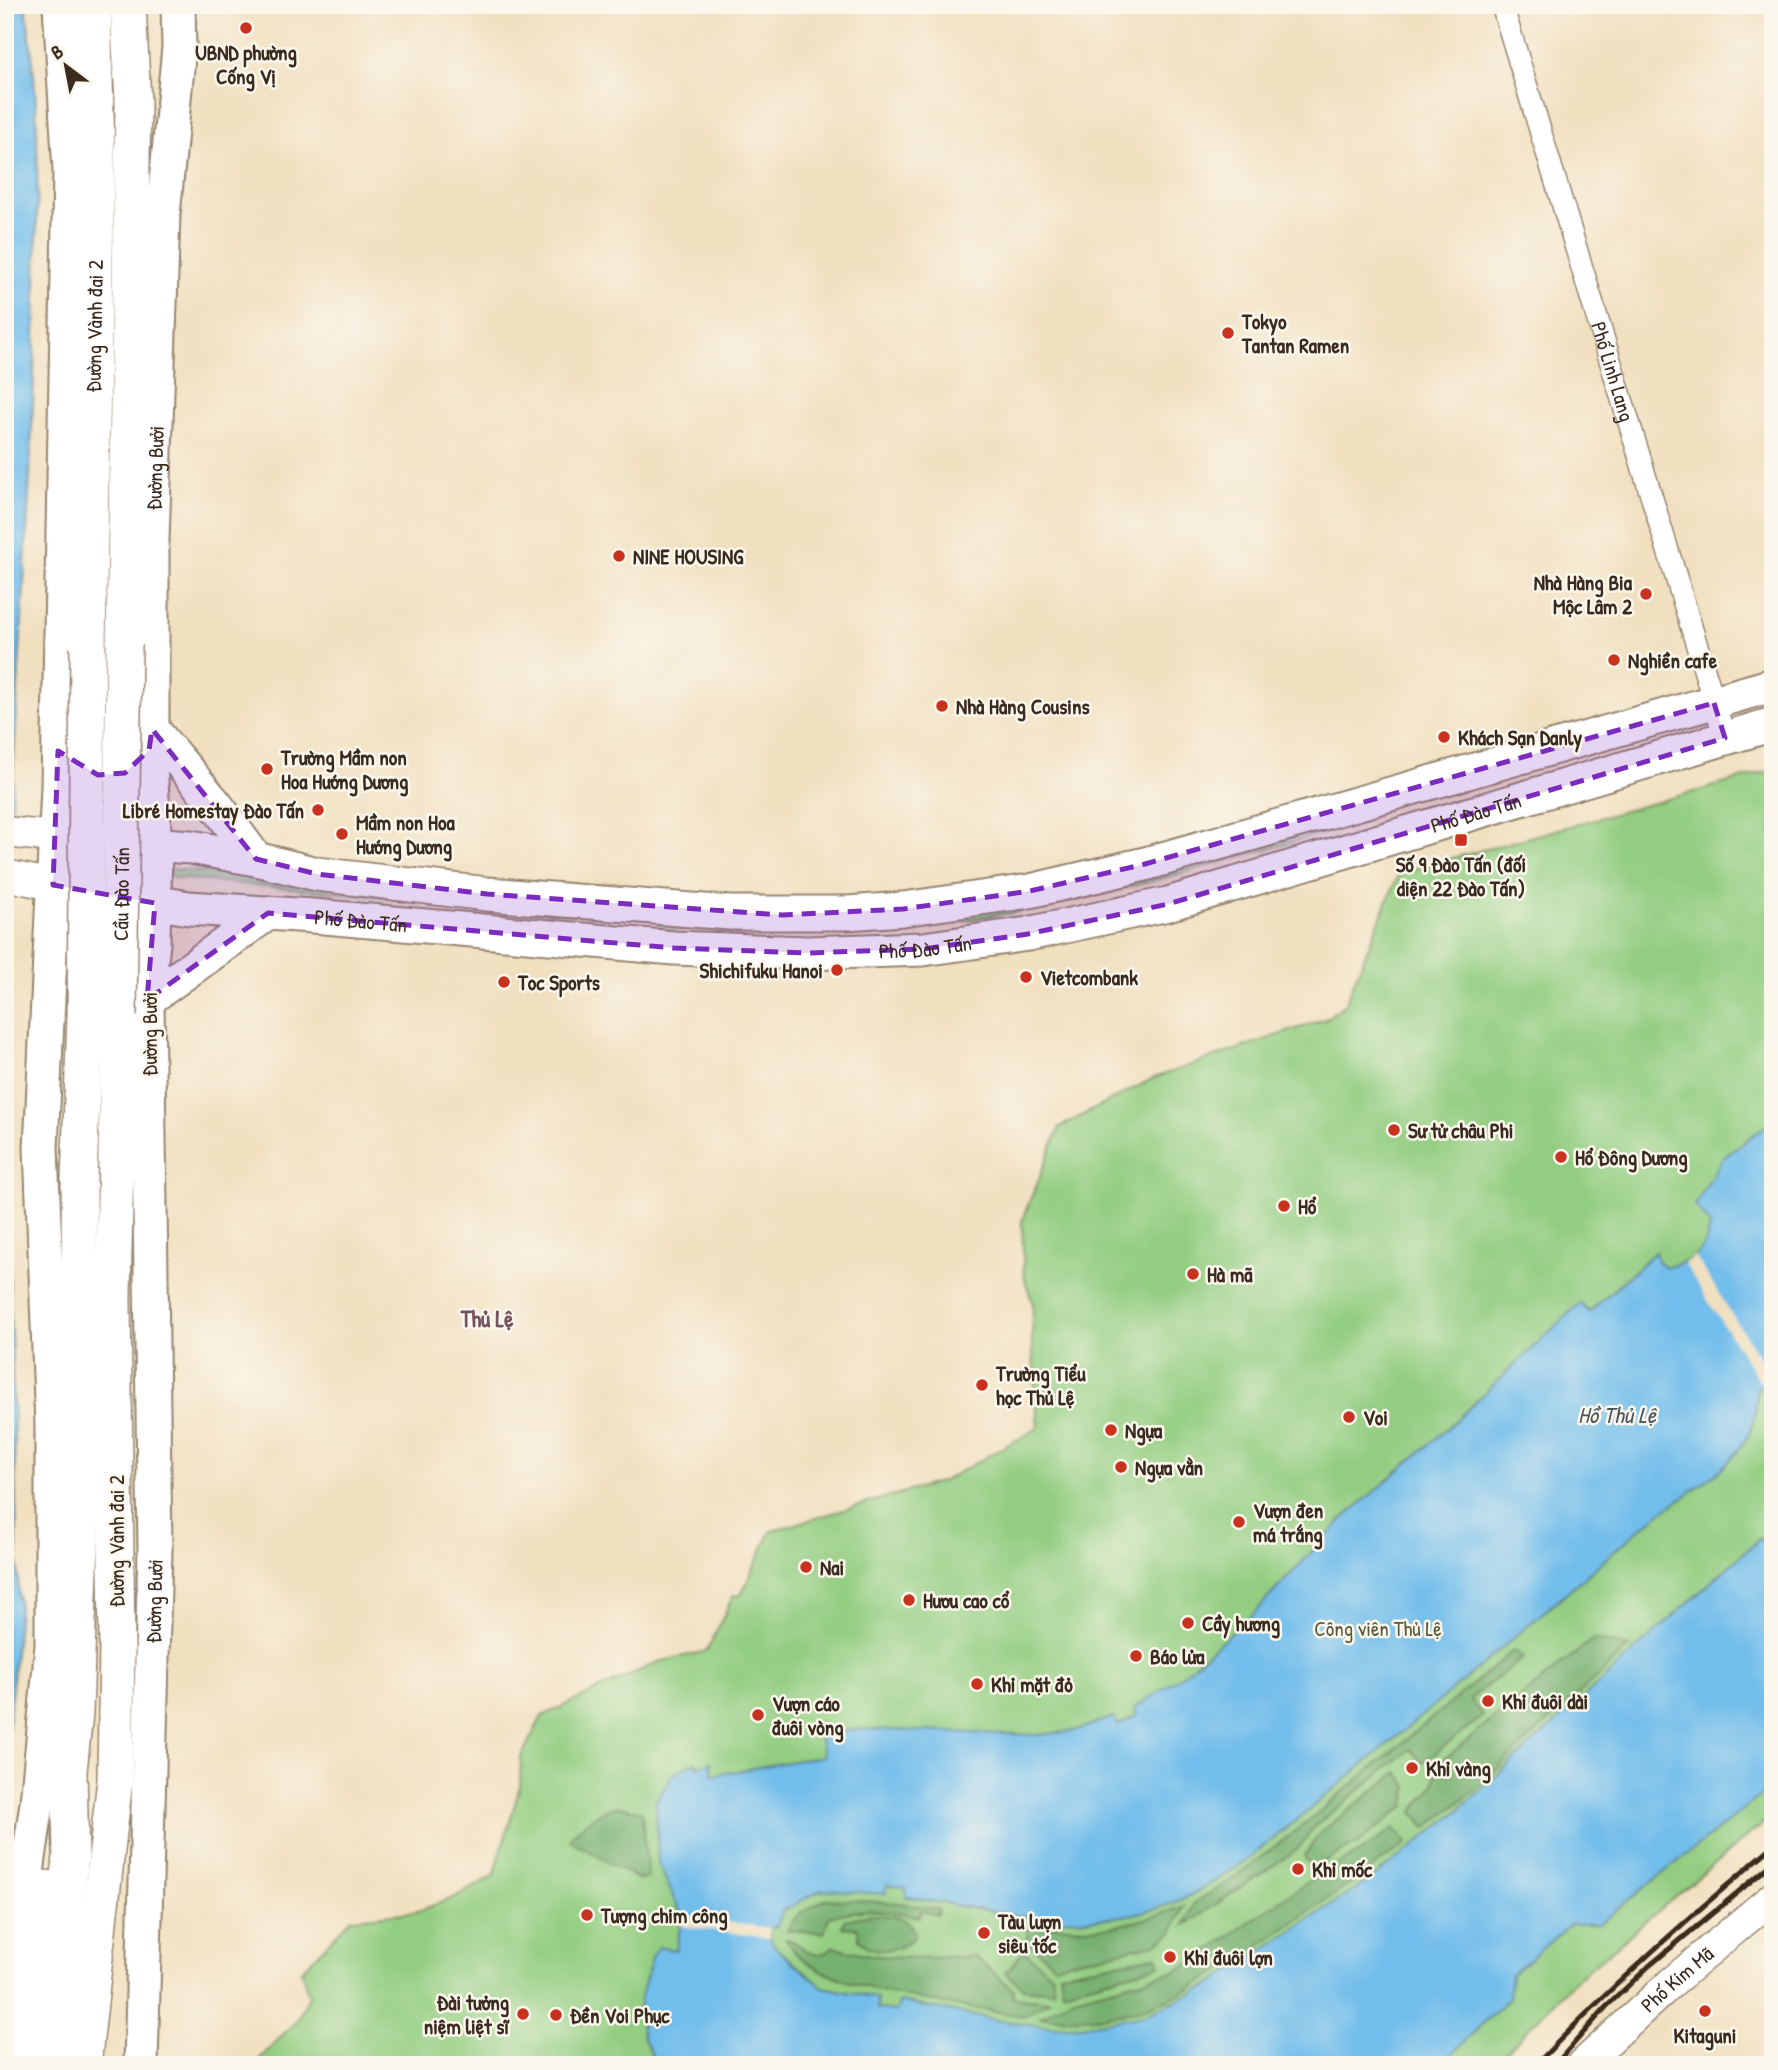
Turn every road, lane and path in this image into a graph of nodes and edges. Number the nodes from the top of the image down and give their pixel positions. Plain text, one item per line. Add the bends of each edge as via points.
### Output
1 (60, 5) edge
2 (93, 5) edge
3 (128, 5) edge
4 (178, 5) edge
5 (1502, 5) edge
6 (124, 645) joint
7 (88, 648) joint
8 (1773, 685) edge
9 (1714, 703) junction
10 (1773, 724) edge
11 (1725, 738) junction
12 (150, 740) junction
13 (58, 751) junction
14 (7, 832) edge
15 (55, 836) junction
16 (155, 845) junction
17 (256, 859) junction
18 (6, 876) edge
19 (53, 885) junction
20 (155, 903) junction
21 (656, 907) junction
22 (268, 913) junction
23 (648, 946) junction
24 (133, 1008) junction
25 (85, 1018) joint
26 (69, 1771) junction
27 (115, 1779) junction
28 (1773, 1897) edge
29 (5, 2025) edge
30 (24, 2065) edge
31 (51, 2065) edge
32 (83, 2065) edge
33 (108, 2065) edge
34 (141, 2065) edge
35 (1582, 2065) edge

1 - 13 main road via 70,171
2 - 7 highway, Đường Vành đai 2 via 97,150
3 - 6 highway, Đường Vành đai 2 via 132,103
4 - 12 main road, Đường Bưởi via 179,47 163,215
5 - 9 street, Phố Linh Lang
6 - 24 highway, Cầu Đào Tấn, bridge
7 - 25 highway, Cầu Đào Tấn, bridge
8 - 9 main road, Phố Đào Tấn
9 - 11 street, Phố Linh Lang
9 - 21 main road, Phố Đào Tấn via 1145,864 1030,891 846,913 782,915
10 - 11 main road, Phố Đào Tấn
11 - 23 main road, Phố Đào Tấn via 1168,904 1028,934 923,949 807,953
12 - 13 main road via 125,773 98,775
12 - 16 main road, Đường Bưởi
12 - 17 main road via 217,806
13 - 15 main road
14 - 15 main road
15 - 16 main road, Phố Đào Tấn
15 - 19 main road
16 - 17 main road, Phố Đào Tấn
16 - 20 main road, Đường Bưởi
17 - 21 main road, Phố Đào Tấn via 317,874
18 - 19 main road
19 - 20 main road, Phố Đào Tấn
19 - 29 main road via 41,1148 52,1426 52,1645 37,1803
20 - 22 main road, Phố Đào Tấn
20 - 24 main road, Đường Bưởi
21 - 23 main road
22 - 23 main road, Phố Đào Tấn
22 - 24 main road
24 - 27 highway, Đường Vành đai 2 via 113,1296
24 - 34 main road, Đường Bưởi via 155,1549
25 - 26 highway, Đường Vành đai 2 via 79,1179 81,1539
26 - 30 highway via 48,1881
26 - 31 highway, Đường Vành đai 2 via 69,1879
27 - 32 highway, Đường Vành đai 2
27 - 33 highway via 126,1862
28 - 35 main road, Phố Kim Mã

